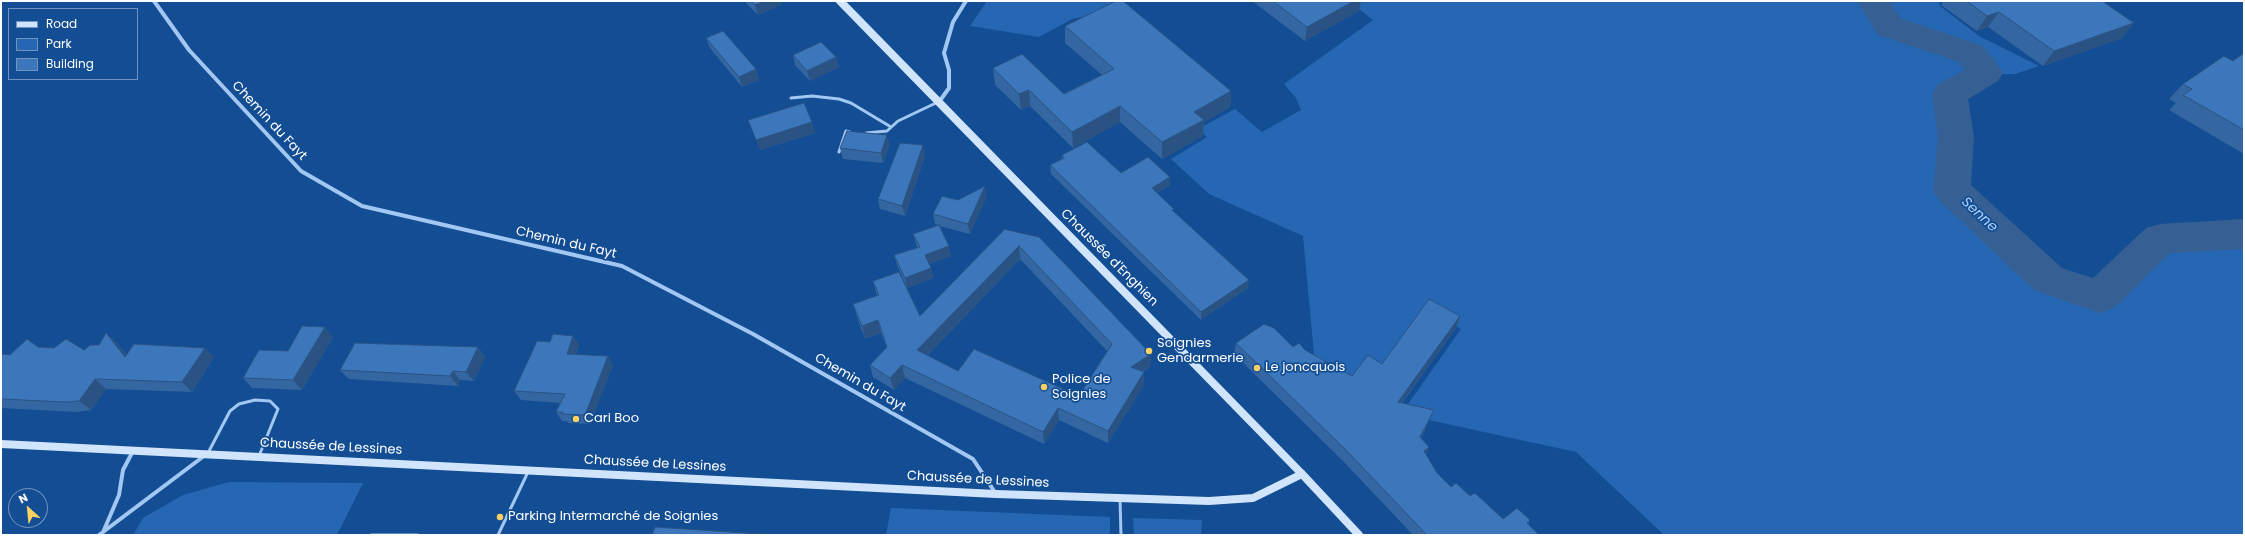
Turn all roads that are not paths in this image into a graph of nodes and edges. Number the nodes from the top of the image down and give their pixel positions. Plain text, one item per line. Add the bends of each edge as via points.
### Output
1 (154, 1) edge
2 (840, 1) edge
3 (966, 1) edge
4 (791, 98) dead end
5 (939, 102) junction
6 (891, 127) junction
7 (853, 132) edge
8 (860, 132) edge
9 (839, 152) edge
10 (1, 444) edge
11 (134, 450) junction
12 (208, 453) junction
13 (259, 456) junction
14 (528, 472) junction
15 (1302, 474) junction
16 (996, 494) junction
17 (1120, 499) junction
18 (104, 530) junction
19 (98, 535) edge
20 (371, 535) edge
21 (418, 535) edge
22 (498, 535) edge
23 (1121, 535) edge
24 (1359, 535) edge

1 - 16 street, Chemin du Fayt via 189,50 301,171 362,206 622,266 753,334 973,459
2 - 5 main road, Chaussée d'Enghien
3 - 5 street via 953,22 944,53 949,70 949,88
4 - 6 lane via 839,98
5 - 6 lane via 898,121
5 - 15 main road, Chaussée d'Enghien via 1054,223 1105,271
6 - 8 lane via 874,133
7 - 9 lane via 846,131
10 - 11 main road, Chaussée de Lessines
11 - 12 main road, Chaussée de Lessines
11 - 18 street via 122,470 119,495
12 - 13 main road, Chaussée de Lessines
12 - 13 lane via 230,411 239,404 255,400 270,401 278,409
12 - 18 street
13 - 14 main road, Chaussée de Lessines
14 - 16 main road, Chaussée de Lessines
14 - 22 lane
15 - 17 main road, Chaussée de Lessines via 1253,498 1208,501
15 - 24 main road, Chaussée d'Enghien
16 - 17 main road, Chaussée de Lessines
17 - 23 lane
18 - 19 street
20 - 21 lane

